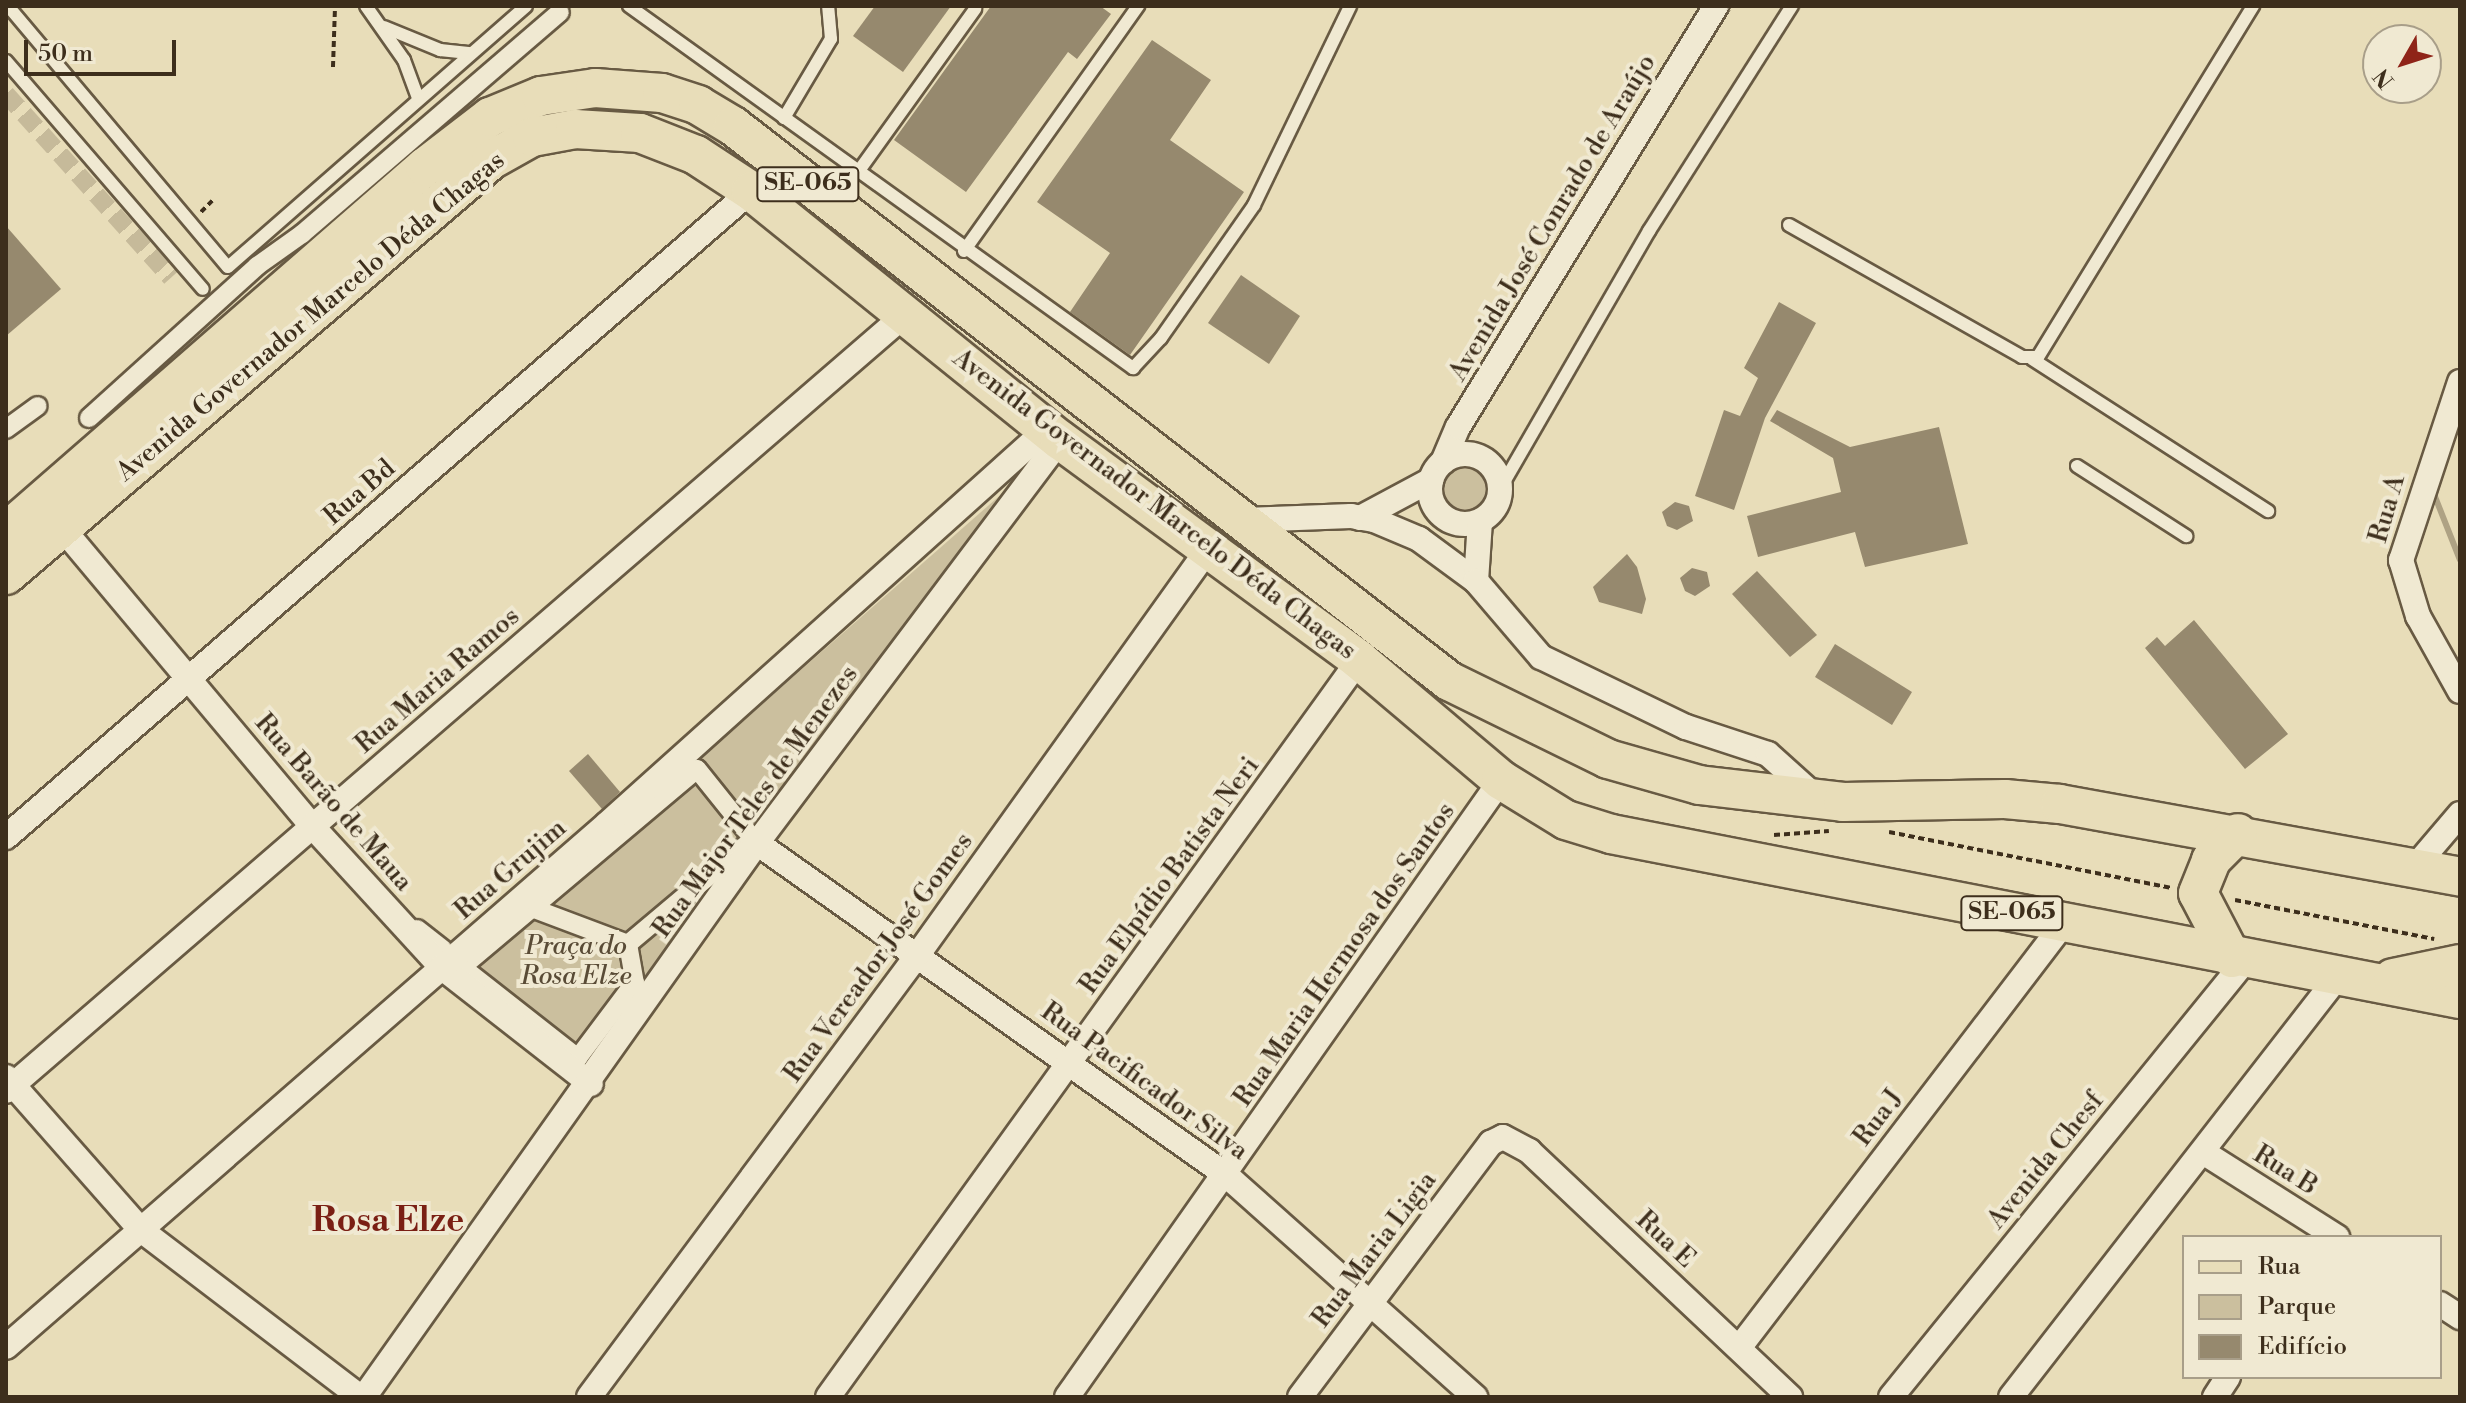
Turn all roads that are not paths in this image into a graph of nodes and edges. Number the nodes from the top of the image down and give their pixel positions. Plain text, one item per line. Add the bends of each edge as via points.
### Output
1 (366, 6) edge
2 (526, 6) edge
3 (629, 6) edge
4 (828, 6) edge
5 (1138, 6) edge
6 (1716, 6) edge
7 (1792, 6) edge
8 (2253, 6) edge
9 (8, 8) edge
10 (1344, 8) edge
11 (975, 9) dead end
12 (560, 12) dead end
13 (384, 27) junction
14 (471, 53) junction
15 (6, 61) edge
16 (418, 98) junction
17 (784, 118) junction
18 (858, 172) junction
19 (751, 191) junction
20 (1789, 225) dead end
21 (964, 251) junction
22 (203, 289) dead end
23 (906, 314) junction
24 (2032, 359) junction
25 (2460, 382) edge
26 (38, 406) dead end
27 (89, 418) dead end
28 (6, 429) edge
29 (1054, 434) junction
30 (2077, 466) dead end
31 (1437, 471) junction
32 (1500, 489) junction
33 (2268, 511) dead end
34 (1360, 518) junction
35 (1245, 520) junction
36 (1480, 521) junction
37 (67, 533) junction
38 (2186, 536) dead end
39 (1209, 548) junction
40 (10, 556) edge
41 (1476, 581) junction
42 (6, 597) edge
43 (1359, 660) junction
44 (197, 679) junction
45 (2460, 691) edge
46 (1501, 780) junction
47 (1817, 798) junction
48 (2460, 814) edge
49 (320, 828) junction
50 (2238, 833) junction
51 (6, 837) edge
52 (757, 843) junction
53 (2414, 868) junction
54 (2460, 877) edge
55 (532, 908) junction
56 (2064, 923) junction
57 (628, 944) junction
58 (919, 953) junction
59 (442, 958) junction
60 (2239, 960) junction
61 (2460, 964) edge
62 (2357, 979) junction
63 (2460, 999) edge
64 (1071, 1062) junction
65 (8, 1084) edge
66 (591, 1084) junction
67 (1495, 1139) joint
68 (2203, 1152) junction
69 (1226, 1175) junction
70 (141, 1230) junction
71 (2327, 1234) edge
72 (1371, 1301) junction
73 (2442, 1305) edge
74 (2460, 1317) edge
75 (6, 1347) edge
76 (1739, 1348) junction
77 (2227, 1379) edge
78 (362, 1397) edge
79 (589, 1397) edge
80 (828, 1397) edge
81 (1067, 1397) edge
82 (1300, 1397) edge
83 (1475, 1397) edge
84 (1790, 1397) edge
85 (1891, 1397) edge
86 (2011, 1397) edge
87 (2215, 1397) edge

1 - 13 lane
2 - 14 lane
3 - 17 lane
4 - 17 lane via 831,39
5 - 21 lane
6 - 31 street, Avenida José Conrado de Araújo via 1458,427
7 - 32 lane via 1649,231
8 - 24 lane via 2055,330
9 - 16 lane via 228,267
10 - 21 lane via 1254,205 1137,366 1122,364
11 - 18 lane
12 - 27 street via 302,234 257,266
13 - 14 lane via 440,50
13 - 16 lane
14 - 16 lane
15 - 22 lane
17 - 18 lane
18 - 21 lane
19 - 23 main road, Avenida Governador Marcelo Déda Chagas / SE-065
19 - 37 main road, Avenida Governador Marcelo Déda Chagas / SE-065 via 696,155 640,133 575,129 532,137 467,179
19 - 44 street, Rua Bd
20 - 24 lane
23 - 29 main road, Avenida Governador Marcelo Déda Chagas / SE-065
23 - 49 street, Rua Maria Ramos
24 - 33 lane
25 - 45 street, Rua A via 2407,529 2401,573 2418,616
26 - 28 street
29 - 39 main road, Avenida Governador Marcelo Déda Chagas / SE-065
29 - 52 street, Rua Major Teles de Menezes
29 - 59 street, Rua Grujim
30 - 38 lane
31 - 32 street via 1474,455 1493,469
31 - 34 street
31 - 36 street via 1432,502 1445,519 1469,525
32 - 36 street via 1497,504
34 - 35 street
34 - 41 street via 1419,539
35 - 40 main road, Avenida Governador Marcelo Déda Chagas / SE-065 via 733,126 698,105 662,93 595,88 541,96 490,117 425,167
35 - 47 main road, Avenida Governador Marcelo Déda Chagas / SE-065 via 1449,681 1522,721 1608,759 1699,785
36 - 41 street
37 - 40 main road, Avenida Governador Marcelo Déda Chagas / SE-065
37 - 42 street
37 - 44 street, Rua Barão de Maua
39 - 43 main road, Avenida Governador Marcelo Déda Chagas / SE-065
39 - 58 street, Rua Vereador José Gomes
41 - 47 street via 1541,657 1686,727 1768,754
43 - 46 main road, Avenida Governador Marcelo Déda Chagas / SE-065
43 - 64 street, Rua Elpídio Batista Neri
44 - 49 street, Rua Barão de Maua
44 - 51 street, Rua Bd
46 - 56 main road, Avenida Governador Marcelo Déda Chagas / SE-065 via 1586,828
46 - 69 street, Rua Maria Hermosa dos Santos
47 - 50 main road, Avenida Governador Marcelo Déda Chagas / SE-065 via 2031,800
48 - 53 street
49 - 59 street, Rua Barão de Maua
49 - 65 street, Rua Maria Ramos
50 - 53 main road, Avenida Governador Marcelo Déda Chagas / SE-065
50 - 60 main road via 2211,860 2198,893
52 - 58 street, Rua Pacificador Silva
52 - 66 street, Rua Major Teles de Menezes
53 - 54 main road, Avenida Governador Marcelo Déda Chagas / SE-065
55 - 57 street
55 - 57 street via 462,967 578,1058 635,982
55 - 57 street via 697,769 753,839
56 - 60 main road, Avenida Governador Marcelo Déda Chagas / SE-065
56 - 76 street, Rua J
58 - 64 street, Rua Pacificador Silva
58 - 79 street, Rua Vereador José Gomes
59 - 66 street, Rua Barão de Maua
59 - 70 street, Rua Grujim
60 - 62 main road, Avenida Governador Marcelo Déda Chagas / SE-065
60 - 85 street, Avenida Chesf
61 - 62 main road
62 - 63 main road, Avenida Governador Marcelo Déda Chagas / SE-065
62 - 68 street
64 - 69 street, Rua Pacificador Silva
64 - 80 street, Rua Elpídio Batista Neri
65 - 70 street
66 - 78 street, Rua Major Teles de Menezes
67 - 72 street, Rua Maria Ligia
67 - 76 street, Rua E via 1510,1139 1529,1151
68 - 71 street, Rua B
68 - 86 street
69 - 72 street, Rua Pacificador Silva
69 - 81 street, Rua Maria Hermosa dos Santos
70 - 75 street, Rua Grujim
70 - 78 street
72 - 82 street, Rua Maria Ligia
72 - 83 street, Rua Pacificador Silva
73 - 74 street
76 - 84 street, Rua E
77 - 87 street

